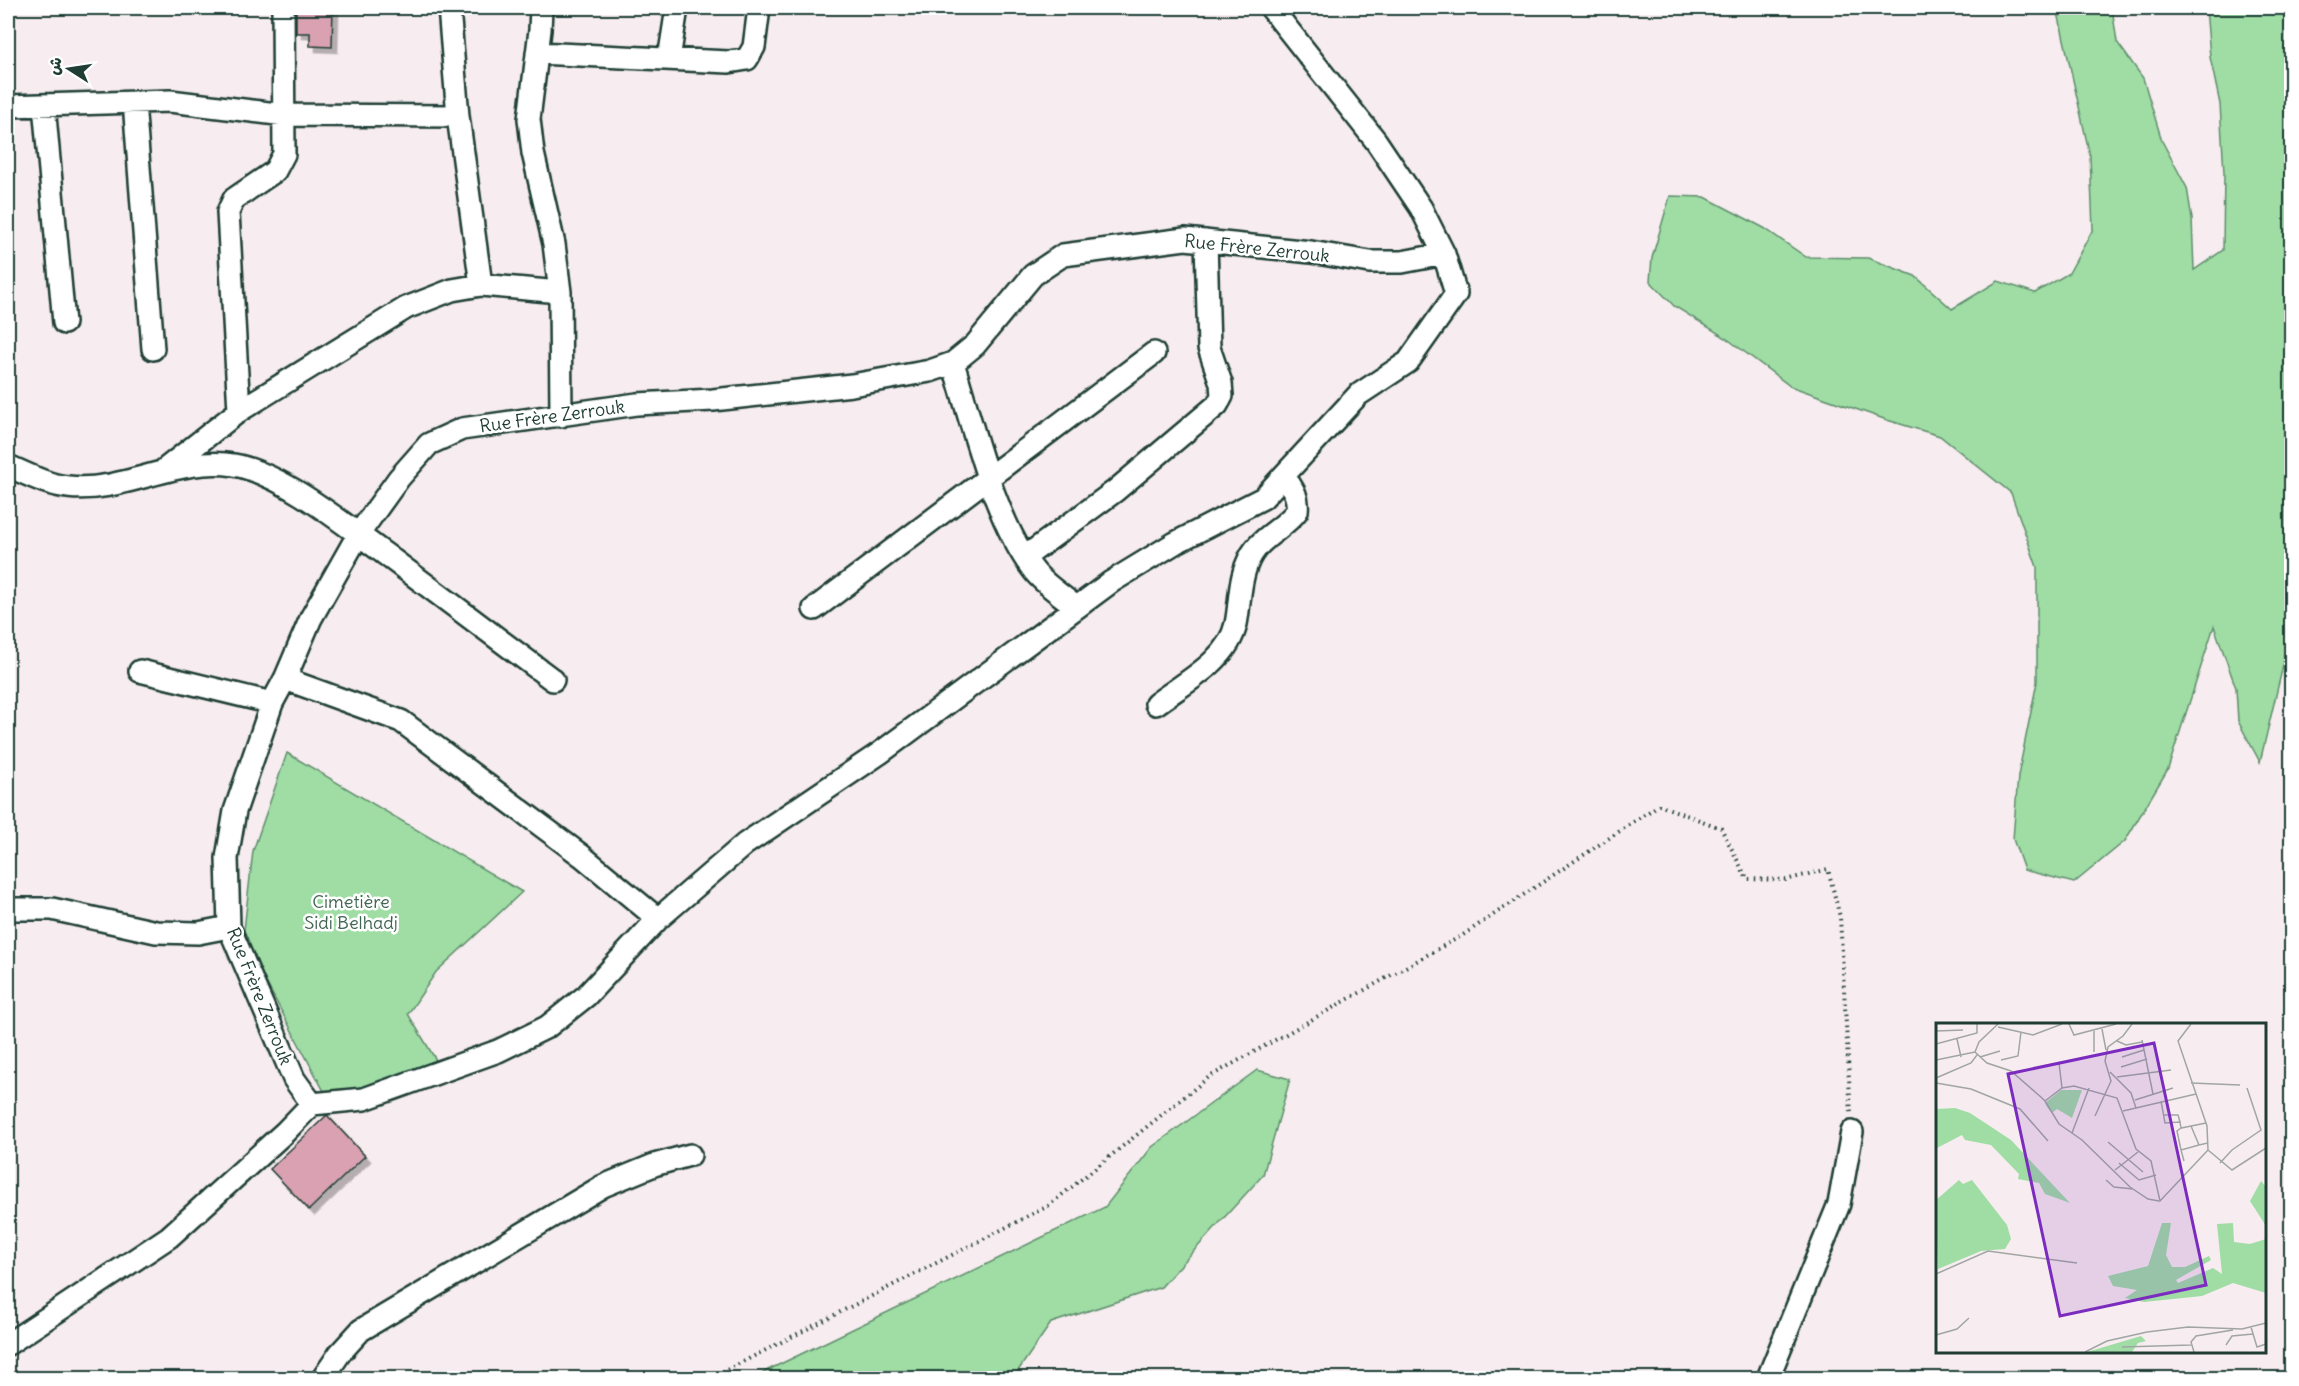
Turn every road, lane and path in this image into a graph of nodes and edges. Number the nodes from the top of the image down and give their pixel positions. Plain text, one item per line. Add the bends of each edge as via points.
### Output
1 (283, 8) edge
2 (449, 8) edge
3 (541, 8) edge
4 (677, 8) edge
5 (759, 8) edge
6 (1271, 8) edge
7 (537, 53) junction
8 (669, 59) junction
9 (134, 102) junction
10 (44, 105) junction
11 (8, 106) edge
12 (285, 115) junction
13 (458, 116) junction
14 (1206, 241) junction
15 (1444, 254) junction
16 (481, 285) junction
17 (560, 292) junction
18 (64, 323) dead end
19 (153, 349) dead end
20 (1154, 353) dead end
21 (953, 363) junction
22 (239, 411) junction
23 (561, 416) junction
24 (8, 466) edge
25 (161, 472) junction
26 (1284, 476) junction
27 (990, 478) junction
28 (358, 535) junction
29 (1025, 557) junction
30 (1076, 607) junction
31 (814, 609) dead end
32 (140, 671) dead end
33 (285, 679) junction
34 (553, 680) dead end
35 (272, 702) junction
36 (1155, 704) dead end
37 (8, 909) edge
38 (658, 919) junction
39 (229, 927) junction
40 (312, 1104) junction
41 (1852, 1132) joint
42 (690, 1155) dead end
43 (8, 1344) edge
44 (323, 1378) edge
45 (711, 1378) edge
46 (1768, 1378) edge

1 - 12 street
2 - 13 street
3 - 7 street
4 - 8 street
5 - 8 street via 754,47 747,59
6 - 15 street via 1376,141 1421,208
7 - 8 street
7 - 17 street via 529,119
9 - 10 street
9 - 12 street via 170,100
9 - 19 street
10 - 11 street
10 - 18 street
12 - 13 street
12 - 22 street via 284,154 275,171 234,199 228,212
13 - 16 street
14 - 15 street, Rue Frère Zerrouk via 1370,262 1402,262
14 - 21 street, Rue Frère Zerrouk via 1185,239 1063,255 1033,274 975,345
14 - 29 street via 1209,348 1222,396 1217,405 1115,491
15 - 26 street via 1456,294 1438,322 1408,362 1358,395
16 - 17 street
16 - 22 street via 452,290 406,308
17 - 23 street
20 - 27 street
21 - 23 street, Rue Frère Zerrouk via 930,371 852,384 714,400 637,404
21 - 27 street
22 - 25 street
23 - 28 street, Rue Frère Zerrouk via 462,429 429,444
24 - 25 street via 68,487 106,486
25 - 28 street via 231,464 257,471 282,482
26 - 30 street via 1263,498 1175,543
26 - 36 street via 1296,494 1297,511 1257,546 1246,564 1236,626 1228,646
27 - 29 street via 1010,532
27 - 31 street
28 - 33 street, Rue Frère Zerrouk via 311,618
28 - 34 street
29 - 30 street via 1035,573
30 - 38 street via 880,753 745,844
32 - 35 street
33 - 35 street, Rue Frère Zerrouk
33 - 38 street via 401,721 582,856
35 - 39 street, Rue Frère Zerrouk via 235,811 227,858
37 - 39 street via 52,909 156,932 198,933
38 - 40 street via 586,996 547,1027 498,1051 364,1099
39 - 40 street, Rue Frère Zerrouk via 294,1079
40 - 43 street via 169,1237
41 - 45 path via 1840,917 1828,869 1786,880 1747,879 1721,828 1659,805 1463,935 1209,1077 1048,1206
41 - 46 street via 1839,1204
42 - 44 street via 603,1186 361,1330

